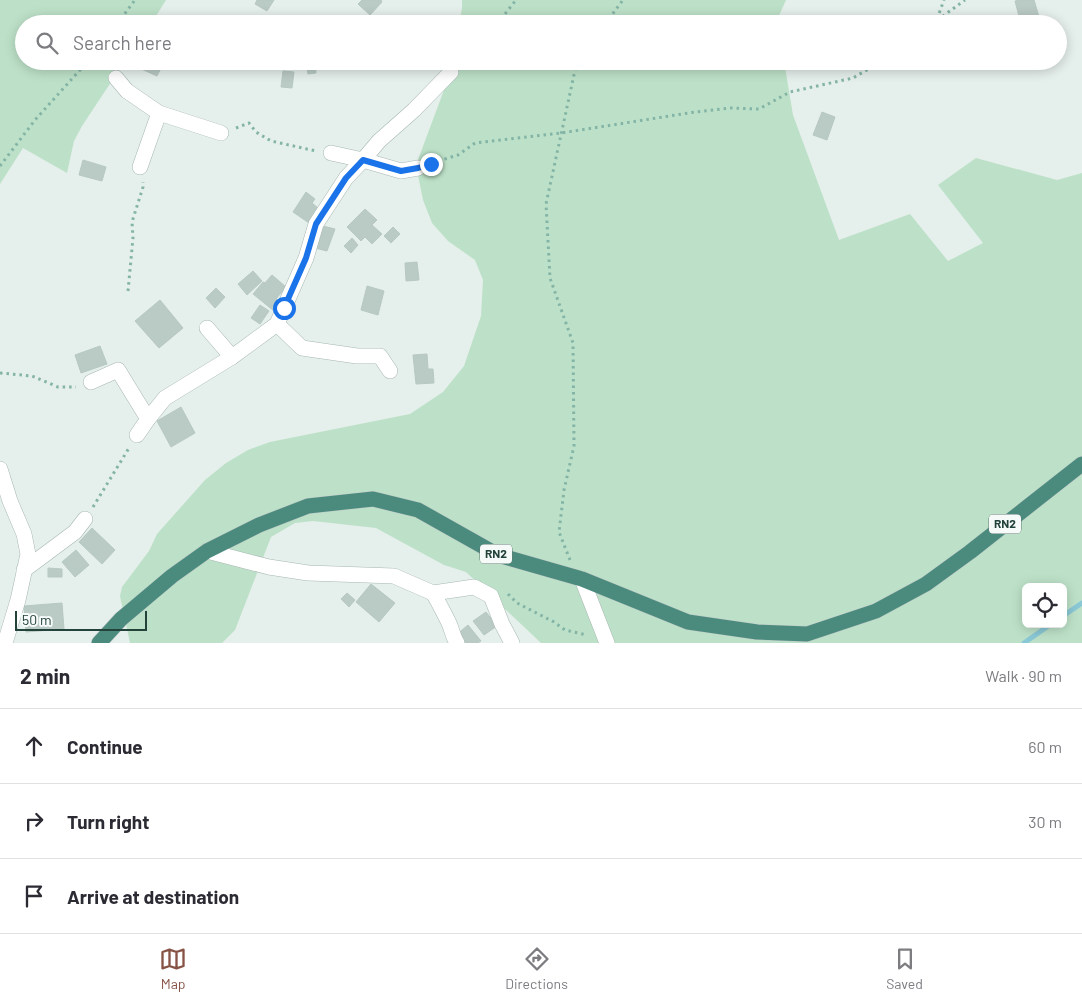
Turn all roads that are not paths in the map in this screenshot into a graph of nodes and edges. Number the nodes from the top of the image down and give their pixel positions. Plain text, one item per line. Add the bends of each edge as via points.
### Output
1 (451, 72) dead end
2 (116, 78) dead end
3 (159, 113) junction
4 (221, 132) road end
5 (331, 153) road end
6 (363, 160) junction
7 (140, 167) road end
8 (418, 168) road end
9 (277, 324) junction
10 (207, 328) dead end
11 (232, 357) junction
12 (390, 370) dead end
13 (91, 382) road end
14 (148, 419) junction
15 (137, 435) road end
16 (1082, 464) edge
17 (0, 469) edge
18 (86, 519) road end
19 (207, 551) junction
20 (24, 570) junction
21 (582, 579) junction
22 (433, 593) junction
23 (606, 641) edge
24 (5, 643) edge
25 (98, 643) edge
26 (457, 643) edge
27 (512, 643) edge

1 - 6 street
2 - 3 street via 127,91
3 - 4 street
3 - 7 street
5 - 6 street
6 - 8 street via 401,171
6 - 9 street via 346,178 316,224 306,258
9 - 11 street
9 - 12 street via 302,348 380,356
10 - 11 street
11 - 14 street via 165,398
13 - 14 street via 118,370
14 - 15 street
16 - 21 highway, RN2 via 926,584 876,611 807,634 757,632 688,622
17 - 20 street via 24,534 28,554
18 - 20 street via 75,532
19 - 21 highway, RN2 via 308,506 373,499 418,510 498,555
19 - 22 street via 268,567 308,573 394,576
19 - 25 highway, RN2 via 121,619
20 - 24 street
21 - 23 street
22 - 26 street via 443,608
22 - 27 street via 474,587 490,596

